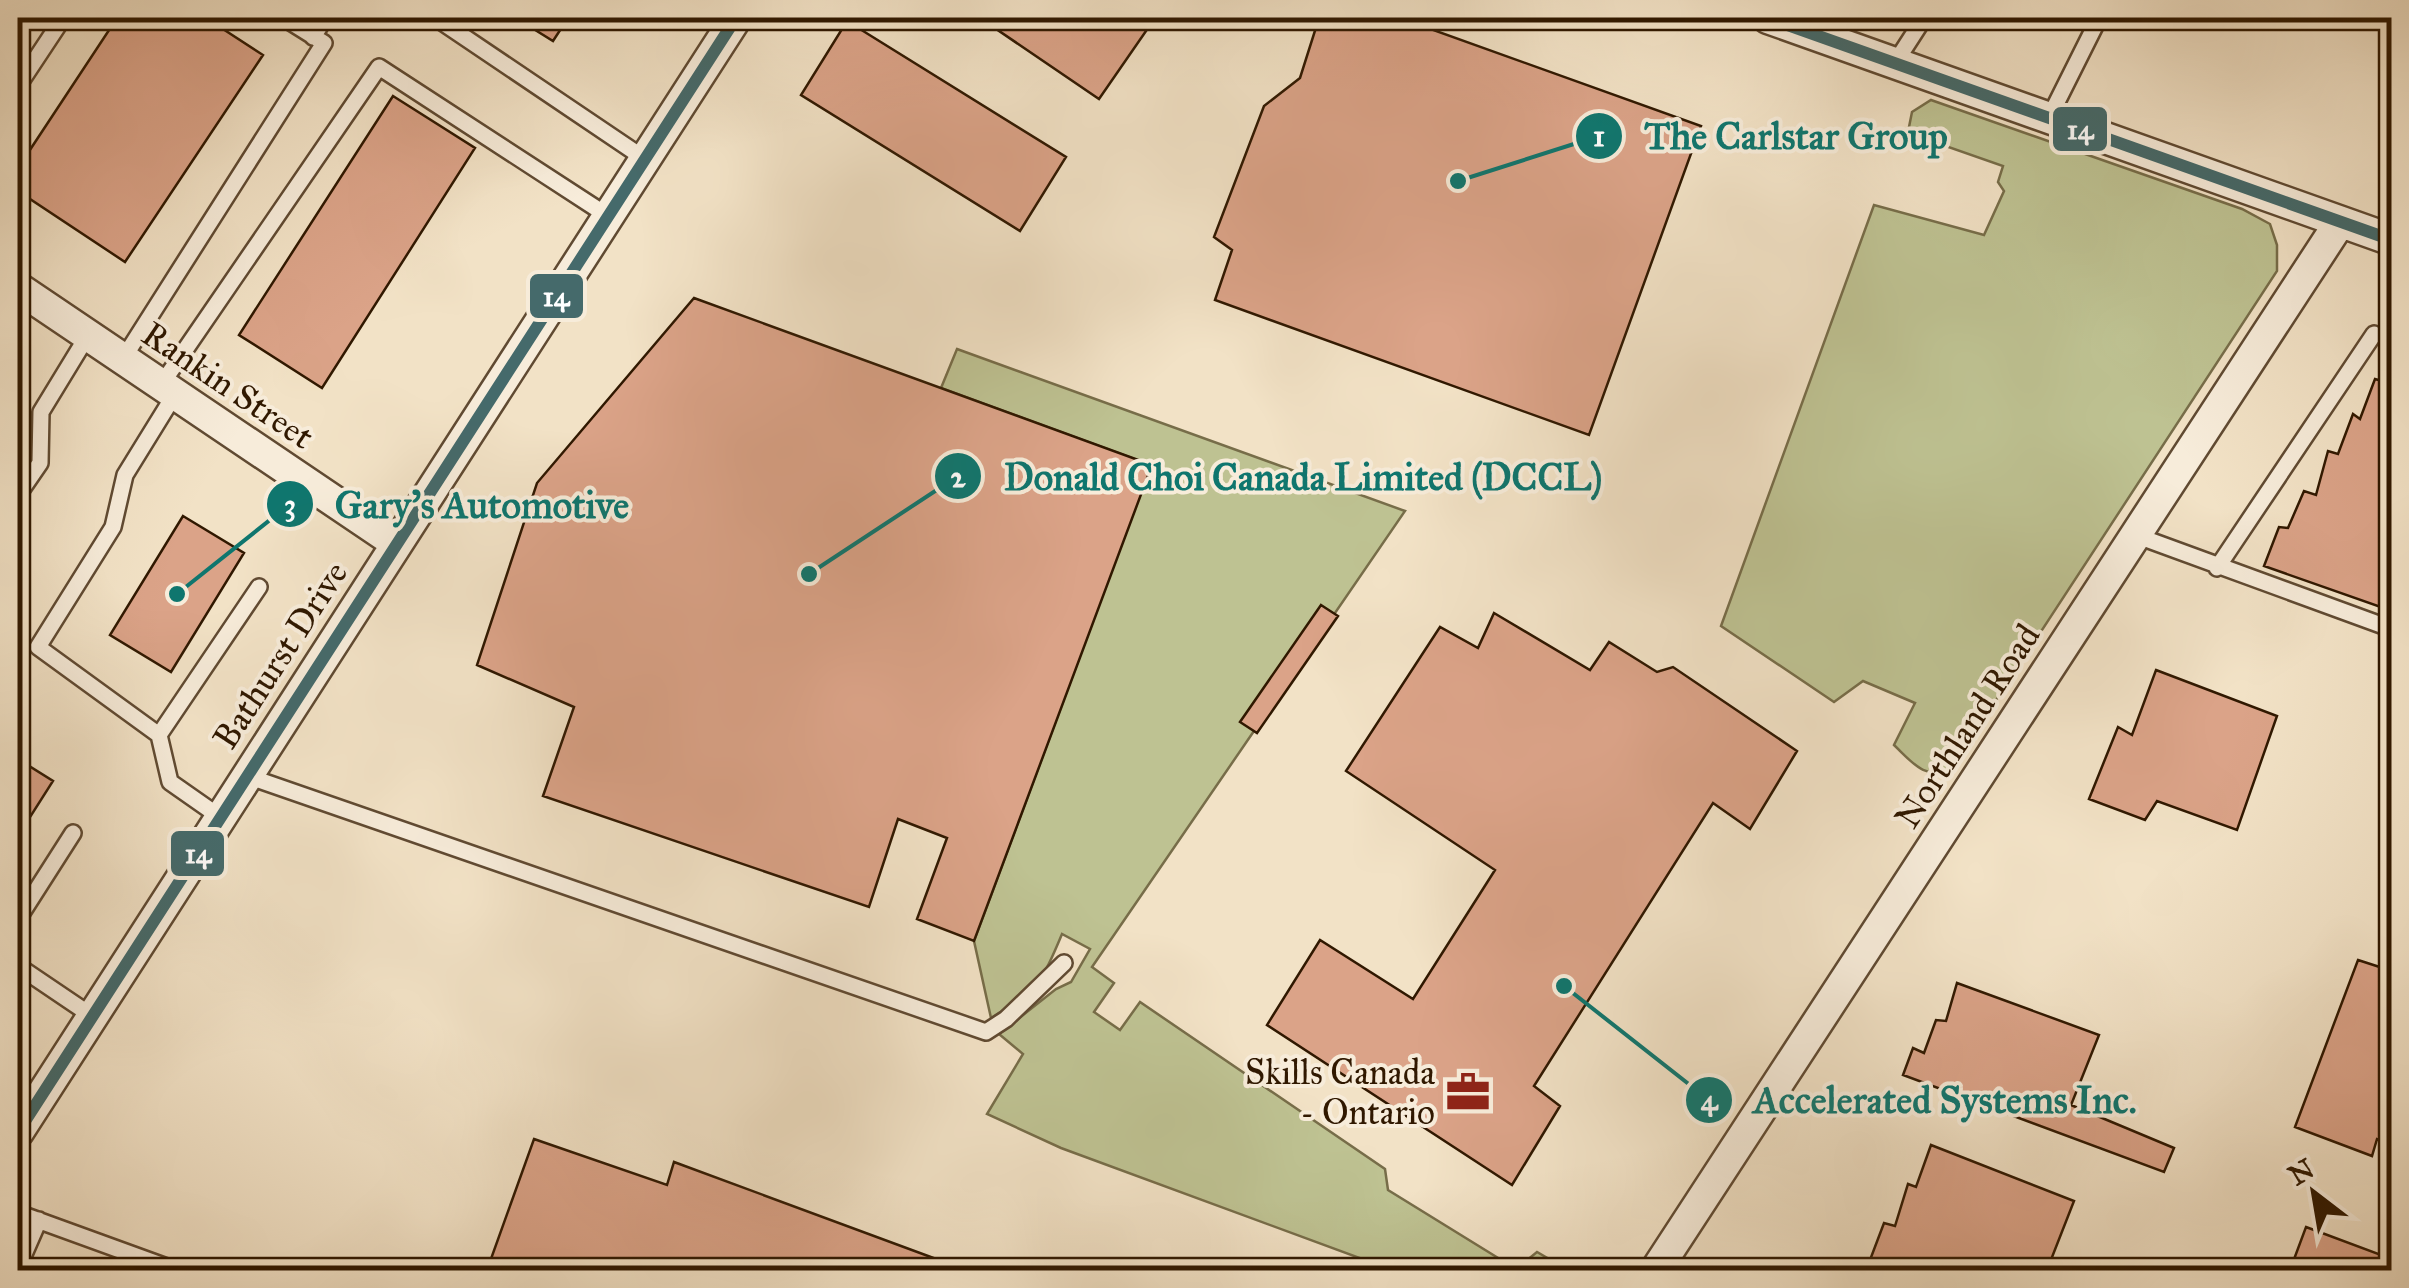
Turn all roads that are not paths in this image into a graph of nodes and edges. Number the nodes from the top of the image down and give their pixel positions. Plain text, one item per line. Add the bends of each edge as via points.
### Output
1 (63, 18) edge
2 (284, 18) edge
3 (325, 18) edge
4 (436, 18) edge
5 (736, 18) edge
6 (1768, 18) edge
7 (1924, 18) edge
8 (2099, 18) edge
9 (313, 37) junction
10 (1895, 63) junction
11 (18, 86) edge
12 (2048, 118) junction
13 (645, 158) junction
14 (608, 216) junction
15 (2340, 222) junction
16 (2392, 240) edge
17 (18, 288) edge
18 (2374, 334) dead end
19 (88, 335) junction
20 (123, 359) junction
21 (168, 390) junction
22 (18, 495) edge
23 (2136, 535) junction
24 (396, 544) junction
25 (2217, 568) junction
26 (259, 587) dead end
27 (2392, 629) edge
28 (159, 735) junction
29 (247, 776) junction
30 (220, 817) junction
31 (72, 833) dead end
32 (18, 919) edge
33 (1064, 963) dead end
34 (18, 966) edge
35 (92, 1016) junction
36 (18, 1132) edge
37 (18, 1213) edge
38 (39, 1220) junction
39 (18, 1268) edge
40 (176, 1270) edge
41 (1656, 1270) edge

1 - 11 lane
2 - 9 lane
3 - 9 lane
4 - 13 lane
5 - 13 street, Bathurst Drive
6 - 10 street
7 - 10 lane
8 - 12 lane
9 - 20 lane via 324,44
10 - 12 street
12 - 15 street
13 - 14 street, Bathurst Drive
14 - 21 lane via 379,67
14 - 24 street, Bathurst Drive
15 - 16 street
15 - 23 street, Northland Road
17 - 19 street, Rankin Street
18 - 25 lane
19 - 20 street, Rankin Street
19 - 22 lane via 40,412 40,462
20 - 21 street, Rankin Street
21 - 24 street, Rankin Street
21 - 28 lane via 125,475 113,527 38,647
23 - 25 lane
23 - 41 street, Northland Road
24 - 29 street, Bathurst Drive
25 - 27 lane
26 - 28 lane
28 - 30 lane via 170,782
29 - 30 street, Bathurst Drive
29 - 33 lane via 986,1032
30 - 35 street, Bathurst Drive
31 - 32 lane
34 - 35 lane
35 - 36 street, Bathurst Drive
37 - 38 lane
38 - 39 lane
38 - 40 lane

